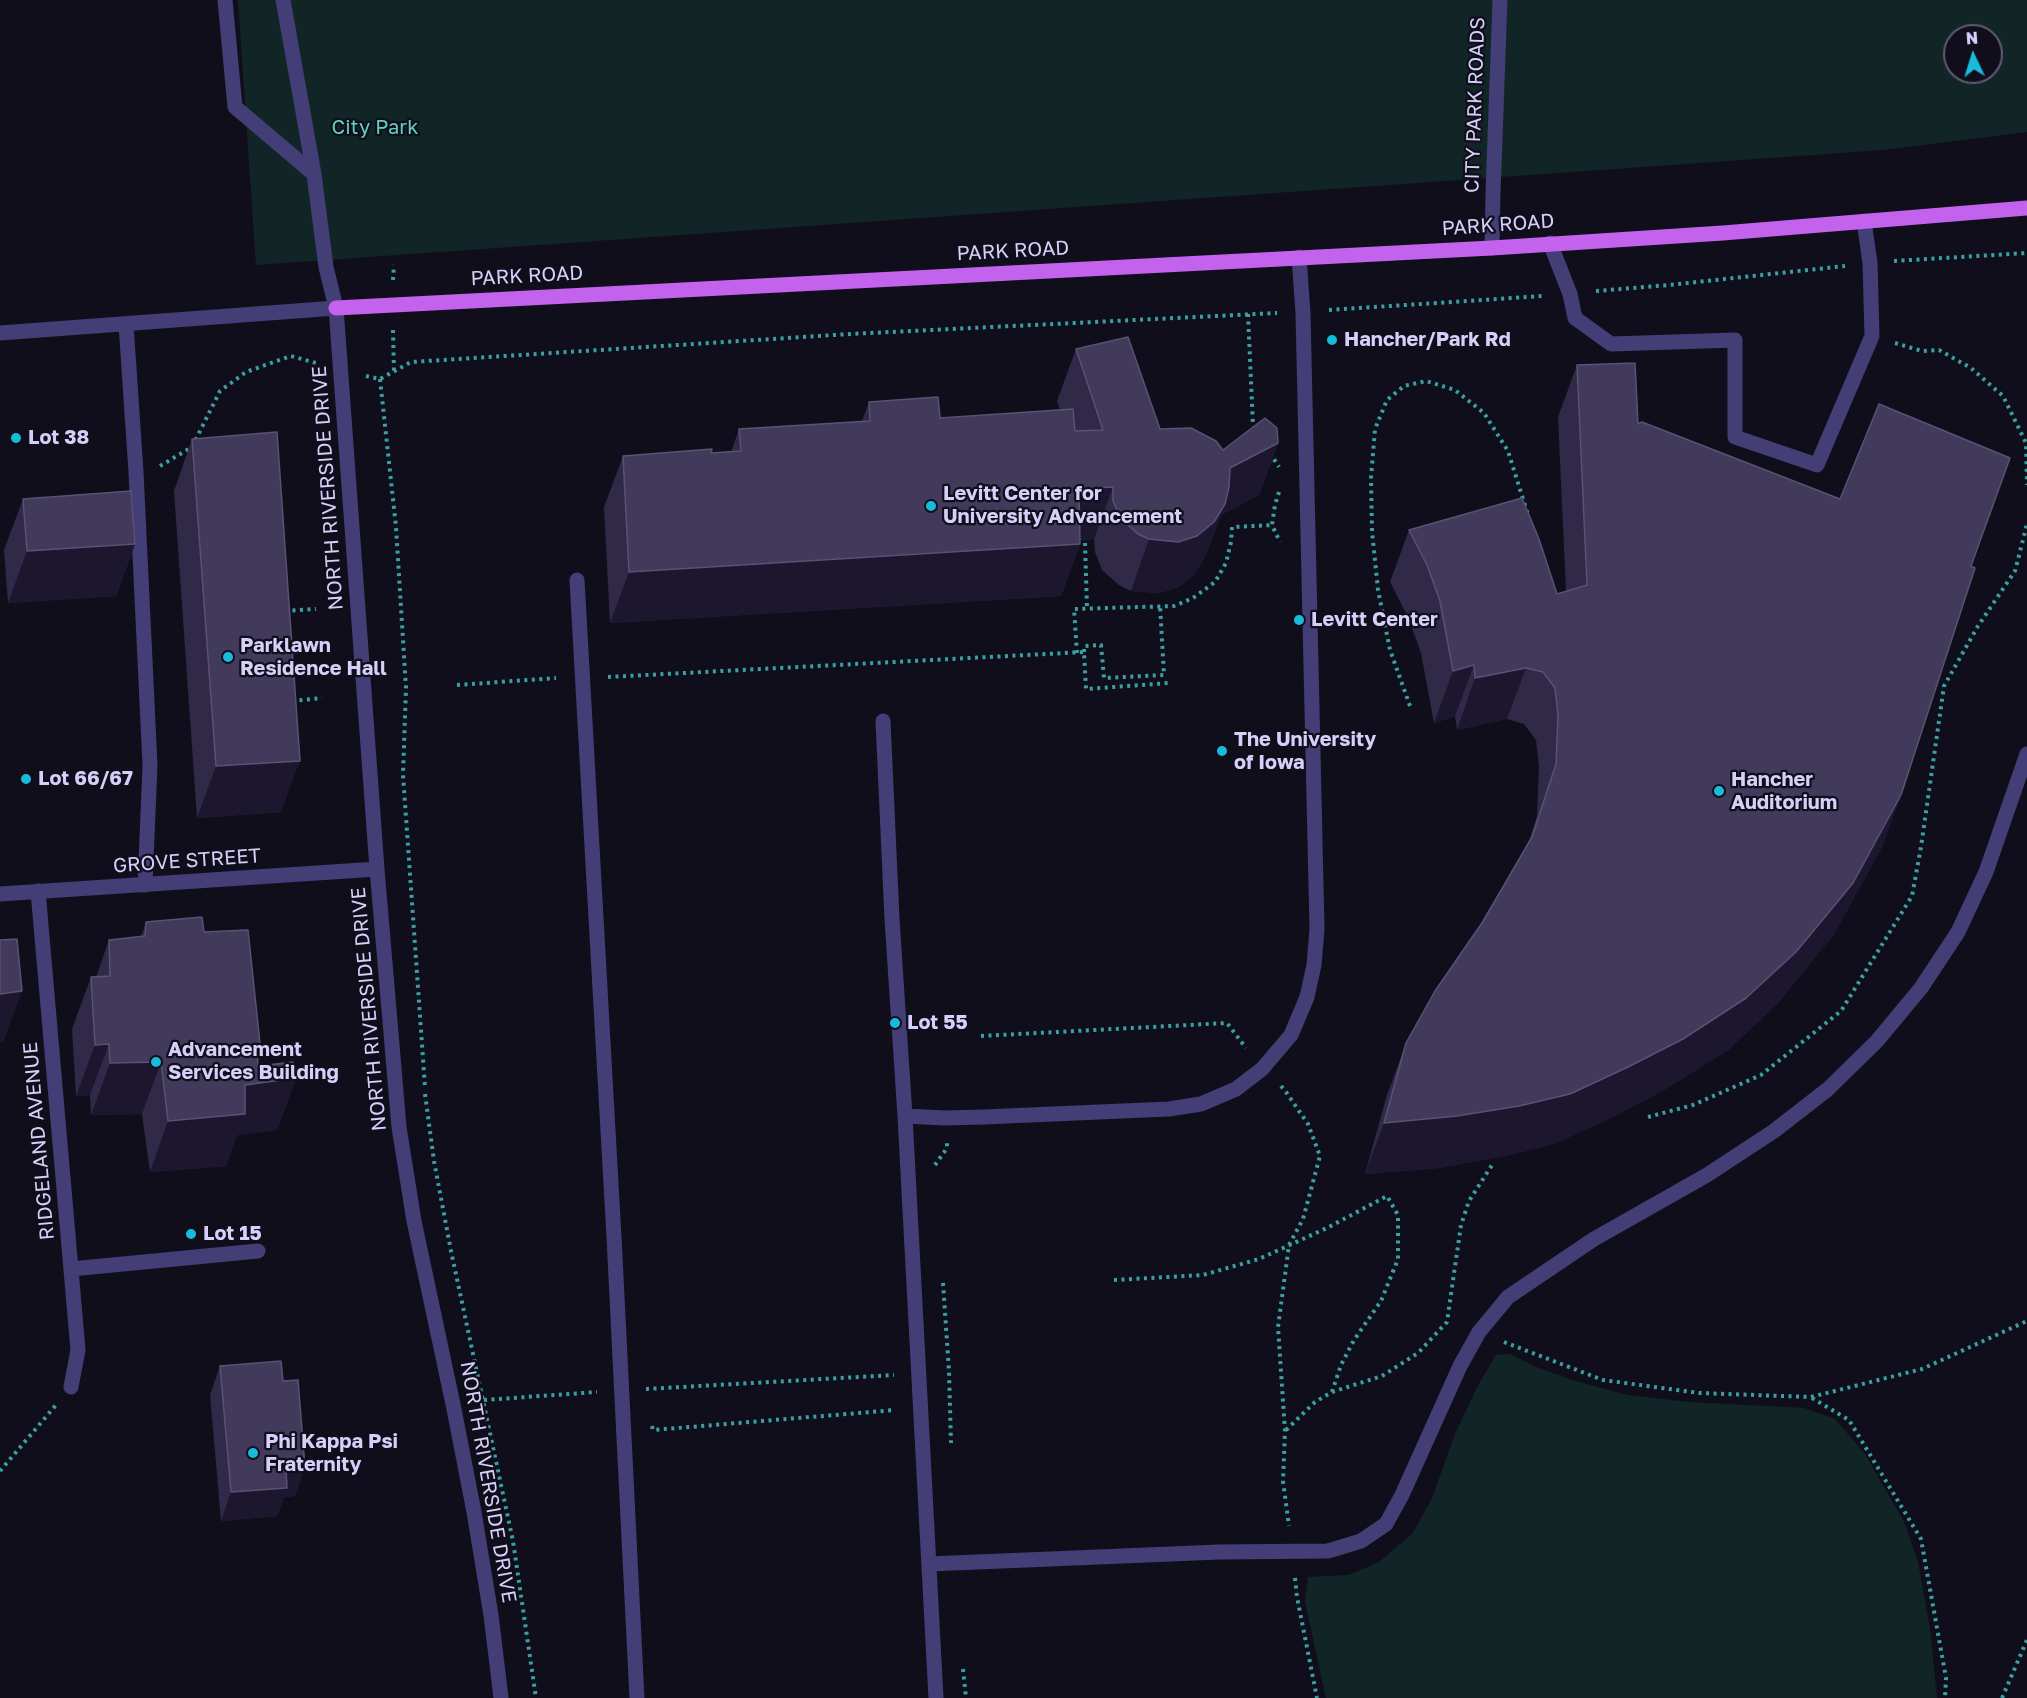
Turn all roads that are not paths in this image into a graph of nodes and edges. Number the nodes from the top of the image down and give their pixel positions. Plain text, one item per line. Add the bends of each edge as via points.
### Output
1 (225, 0) edge
2 (283, 0) edge
3 (1500, 0) edge
4 (314, 174) junction
5 (2027, 208) edge
6 (1864, 221) junction
7 (1550, 243) junction
8 (1492, 248) junction
9 (1299, 257) junction
10 (336, 308) junction
11 (126, 324) junction
12 (0, 333) edge
13 (577, 579) dead end
14 (883, 721) dead end
15 (2027, 754) edge
16 (377, 869) junction
17 (145, 885) junction
18 (38, 891) junction
19 (0, 894) edge
20 (905, 1116) junction
21 (258, 1251) dead end
22 (71, 1269) junction
23 (71, 1387) road end
24 (929, 1564) junction
25 (501, 1698) edge
26 (637, 1698) edge
27 (936, 1698) edge

1 - 4 street via 235,106
2 - 4 street
3 - 8 street, CITY PARK ROADS
4 - 10 street, NORTH RIVERSIDE DRIVE via 326,267
5 - 6 main road, PARK ROAD
6 - 7 main road, PARK ROAD
6 - 7 street via 1870,263 1872,336 1817,465 1735,437 1735,340 1611,344 1575,318
7 - 8 main road, PARK ROAD
8 - 9 main road, PARK ROAD
9 - 10 main road, PARK ROAD
9 - 20 street via 1317,929 1307,996 1291,1035 1262,1069 1236,1089 1201,1104 1169,1109 945,1119
10 - 11 street, PARK ROAD
10 - 16 street, NORTH RIVERSIDE DRIVE
11 - 12 street, PARK ROAD
11 - 17 street via 150,765
13 - 26 street
14 - 20 street
15 - 24 street via 1986,872 1958,932 1921,988 1877,1041 1828,1089 1774,1131 1707,1175 1594,1239 1508,1297 1479,1332 1455,1376 1386,1524 1361,1541 1328,1551
16 - 17 street, GROVE STREET
16 - 25 street, NORTH RIVERSIDE DRIVE via 399,1127 414,1221 474,1512
17 - 18 street, GROVE STREET
18 - 19 street, GROVE STREET
18 - 22 street, RIDGELAND AVENUE
20 - 24 street
21 - 22 street
22 - 23 street, RIDGELAND AVENUE via 78,1350
24 - 27 street

